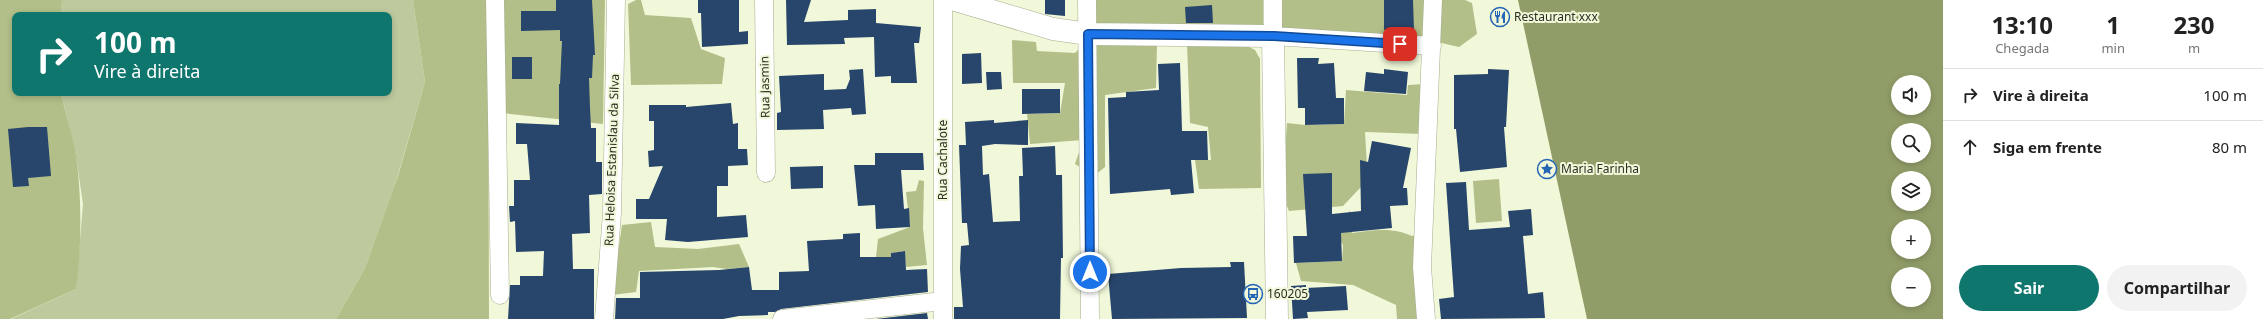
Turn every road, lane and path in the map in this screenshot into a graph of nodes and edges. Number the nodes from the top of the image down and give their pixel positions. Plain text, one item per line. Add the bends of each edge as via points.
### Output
1 (495, 0) edge
2 (616, 0) edge
3 (764, 0) edge
4 (942, 0) edge
5 (955, 0) edge
6 (1087, 0) edge
7 (1273, 0) edge
8 (1433, 0) edge
9 (1088, 34) junction
10 (1274, 36) junction
11 (1432, 46) junction
12 (766, 173) dead end
13 (500, 295) dead end
14 (943, 301) junction
15 (604, 319) edge
16 (782, 319) edge
17 (943, 319) edge
18 (1090, 319) edge
19 (1277, 319) edge
20 (1426, 319) edge

1 - 13 street
2 - 15 street, Rua Heloisa Estanislau da Silva via 612,213
3 - 12 street, Rua Jasmin
4 - 14 street, Rua Cachalote
5 - 9 main road via 1052,29
6 - 9 street
7 - 10 street
8 - 11 street
9 - 10 main road
9 - 18 street
10 - 11 street
10 - 19 main road
11 - 20 street via 1422,268
14 - 16 street
14 - 17 street, Rua Cachalote

